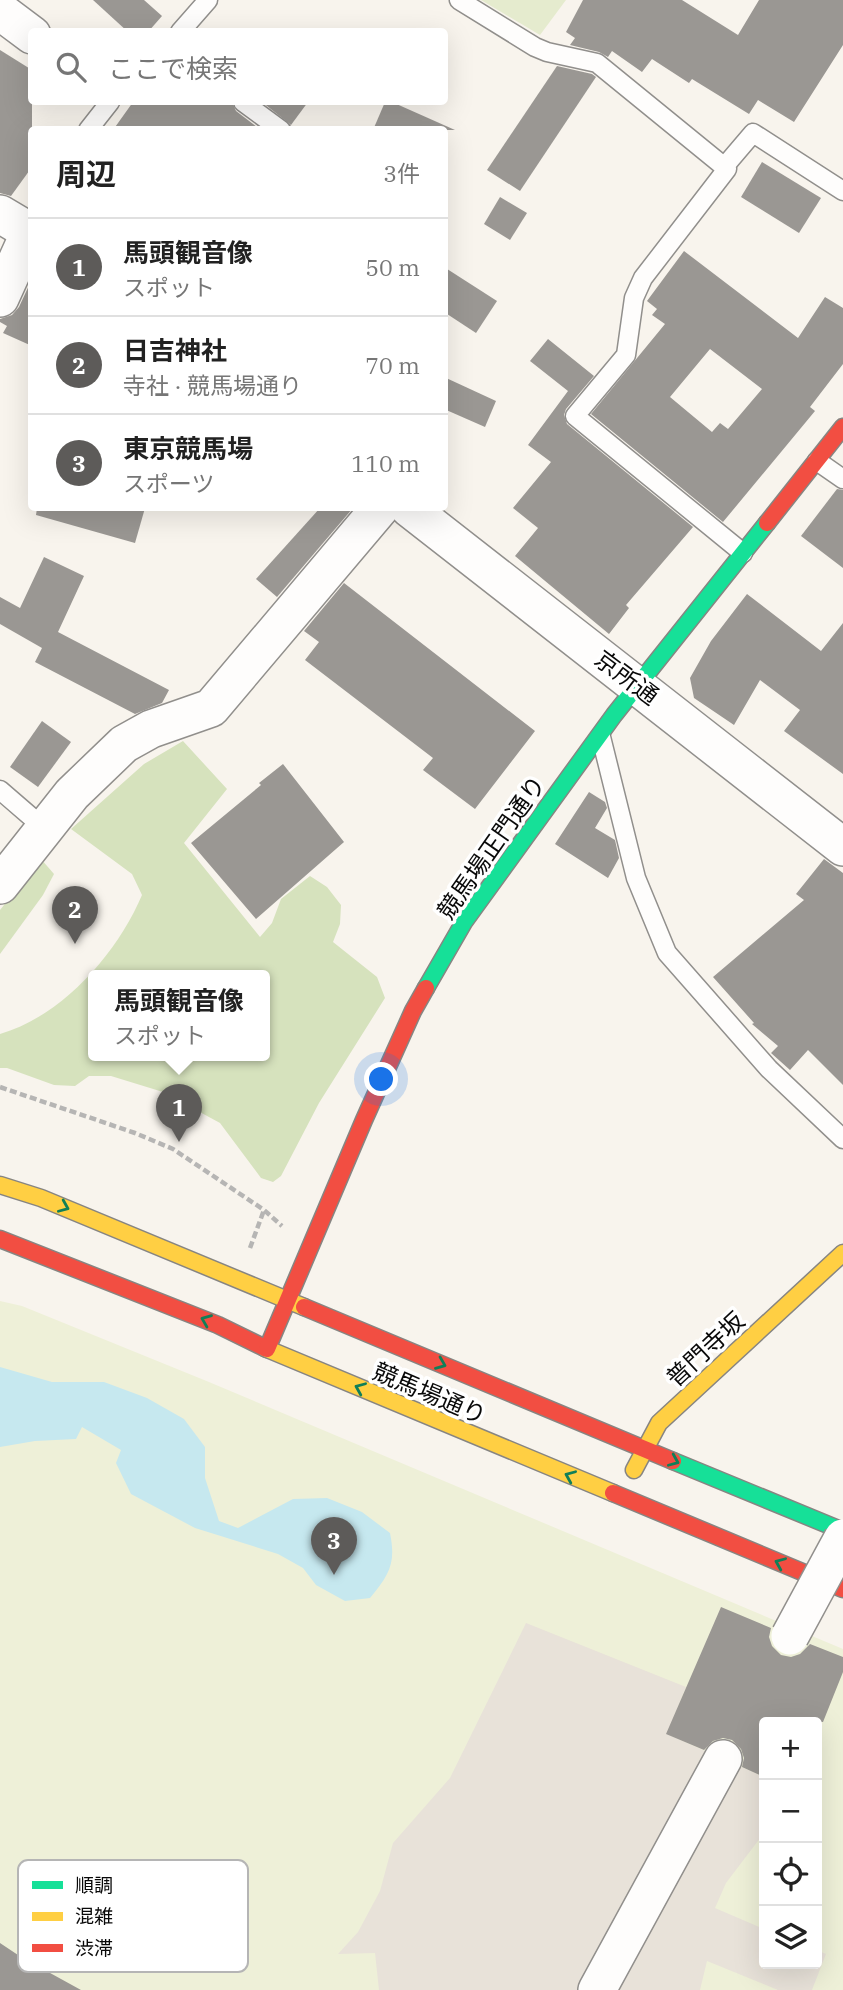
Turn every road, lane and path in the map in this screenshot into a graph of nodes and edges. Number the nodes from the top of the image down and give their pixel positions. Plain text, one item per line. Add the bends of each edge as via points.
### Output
1 (208, 0) edge
2 (460, 0) edge
3 (0, 11) edge
4 (184, 28) edge
5 (28, 32) edge
6 (108, 105) edge
7 (247, 105) edge
8 (91, 126) edge
9 (276, 126) edge
10 (724, 167) junction
11 (843, 191) edge
12 (21, 224) edge
13 (0, 298) edge
14 (843, 427) edge
15 (817, 461) junction
16 (843, 479) edge
17 (377, 511) edge
18 (413, 511) edge
19 (743, 553) junction
20 (638, 685) junction
21 (600, 734) junction
22 (0, 790) edge
23 (44, 828) junction
24 (843, 847) edge
25 (0, 885) edge
26 (0, 1087) edge
27 (843, 1139) edge
28 (0, 1185) edge
29 (0, 1239) edge
30 (248, 1253) dead end
31 (843, 1254) edge
32 (288, 1300) junction
33 (267, 1349) junction
34 (645, 1449) junction
35 (620, 1496) junction
36 (843, 1531) edge
37 (843, 1538) edge
38 (843, 1590) edge
39 (790, 1636) dead end
40 (723, 1759) dead end
41 (597, 1990) edge

1 - 4 lane
2 - 10 lane via 535,47 597,63
3 - 5 street
6 - 8 lane
7 - 9 lane
10 - 11 lane via 753,133
10 - 19 lane via 727,170 643,278 634,298 626,355 575,416
12 - 13 street
14 - 15 street, 競馬場正門通り
15 - 16 lane
15 - 19 street, 競馬場正門通り
17 - 23 street via 211,708 151,729 124,744
18 - 20 street, 京所通
19 - 20 street, 競馬場正門通り
20 - 21 street, 競馬場正門通り
20 - 24 street, 京所通
21 - 27 lane via 636,878 667,953 769,1069
21 - 32 street, 競馬場正門通り via 477,903 425,988
22 - 23 lane
23 - 25 street
26 - 30 path via 173,1149 254,1203 264,1210
28 -> 32 street, 競馬場通り
33 -> 29 street, 競馬場通り via 218,1325
31 - 34 street, 普門寺坂 via 659,1423
32 - 33 street, 競馬場正門通り
32 -> 34 street, 競馬場通り
35 -> 33 street, 競馬場通り
34 - 35 street, 普門寺坂
34 -> 36 street, 競馬場通り
38 -> 35 street, 競馬場通り
37 - 39 street, bridge
40 - 41 street

